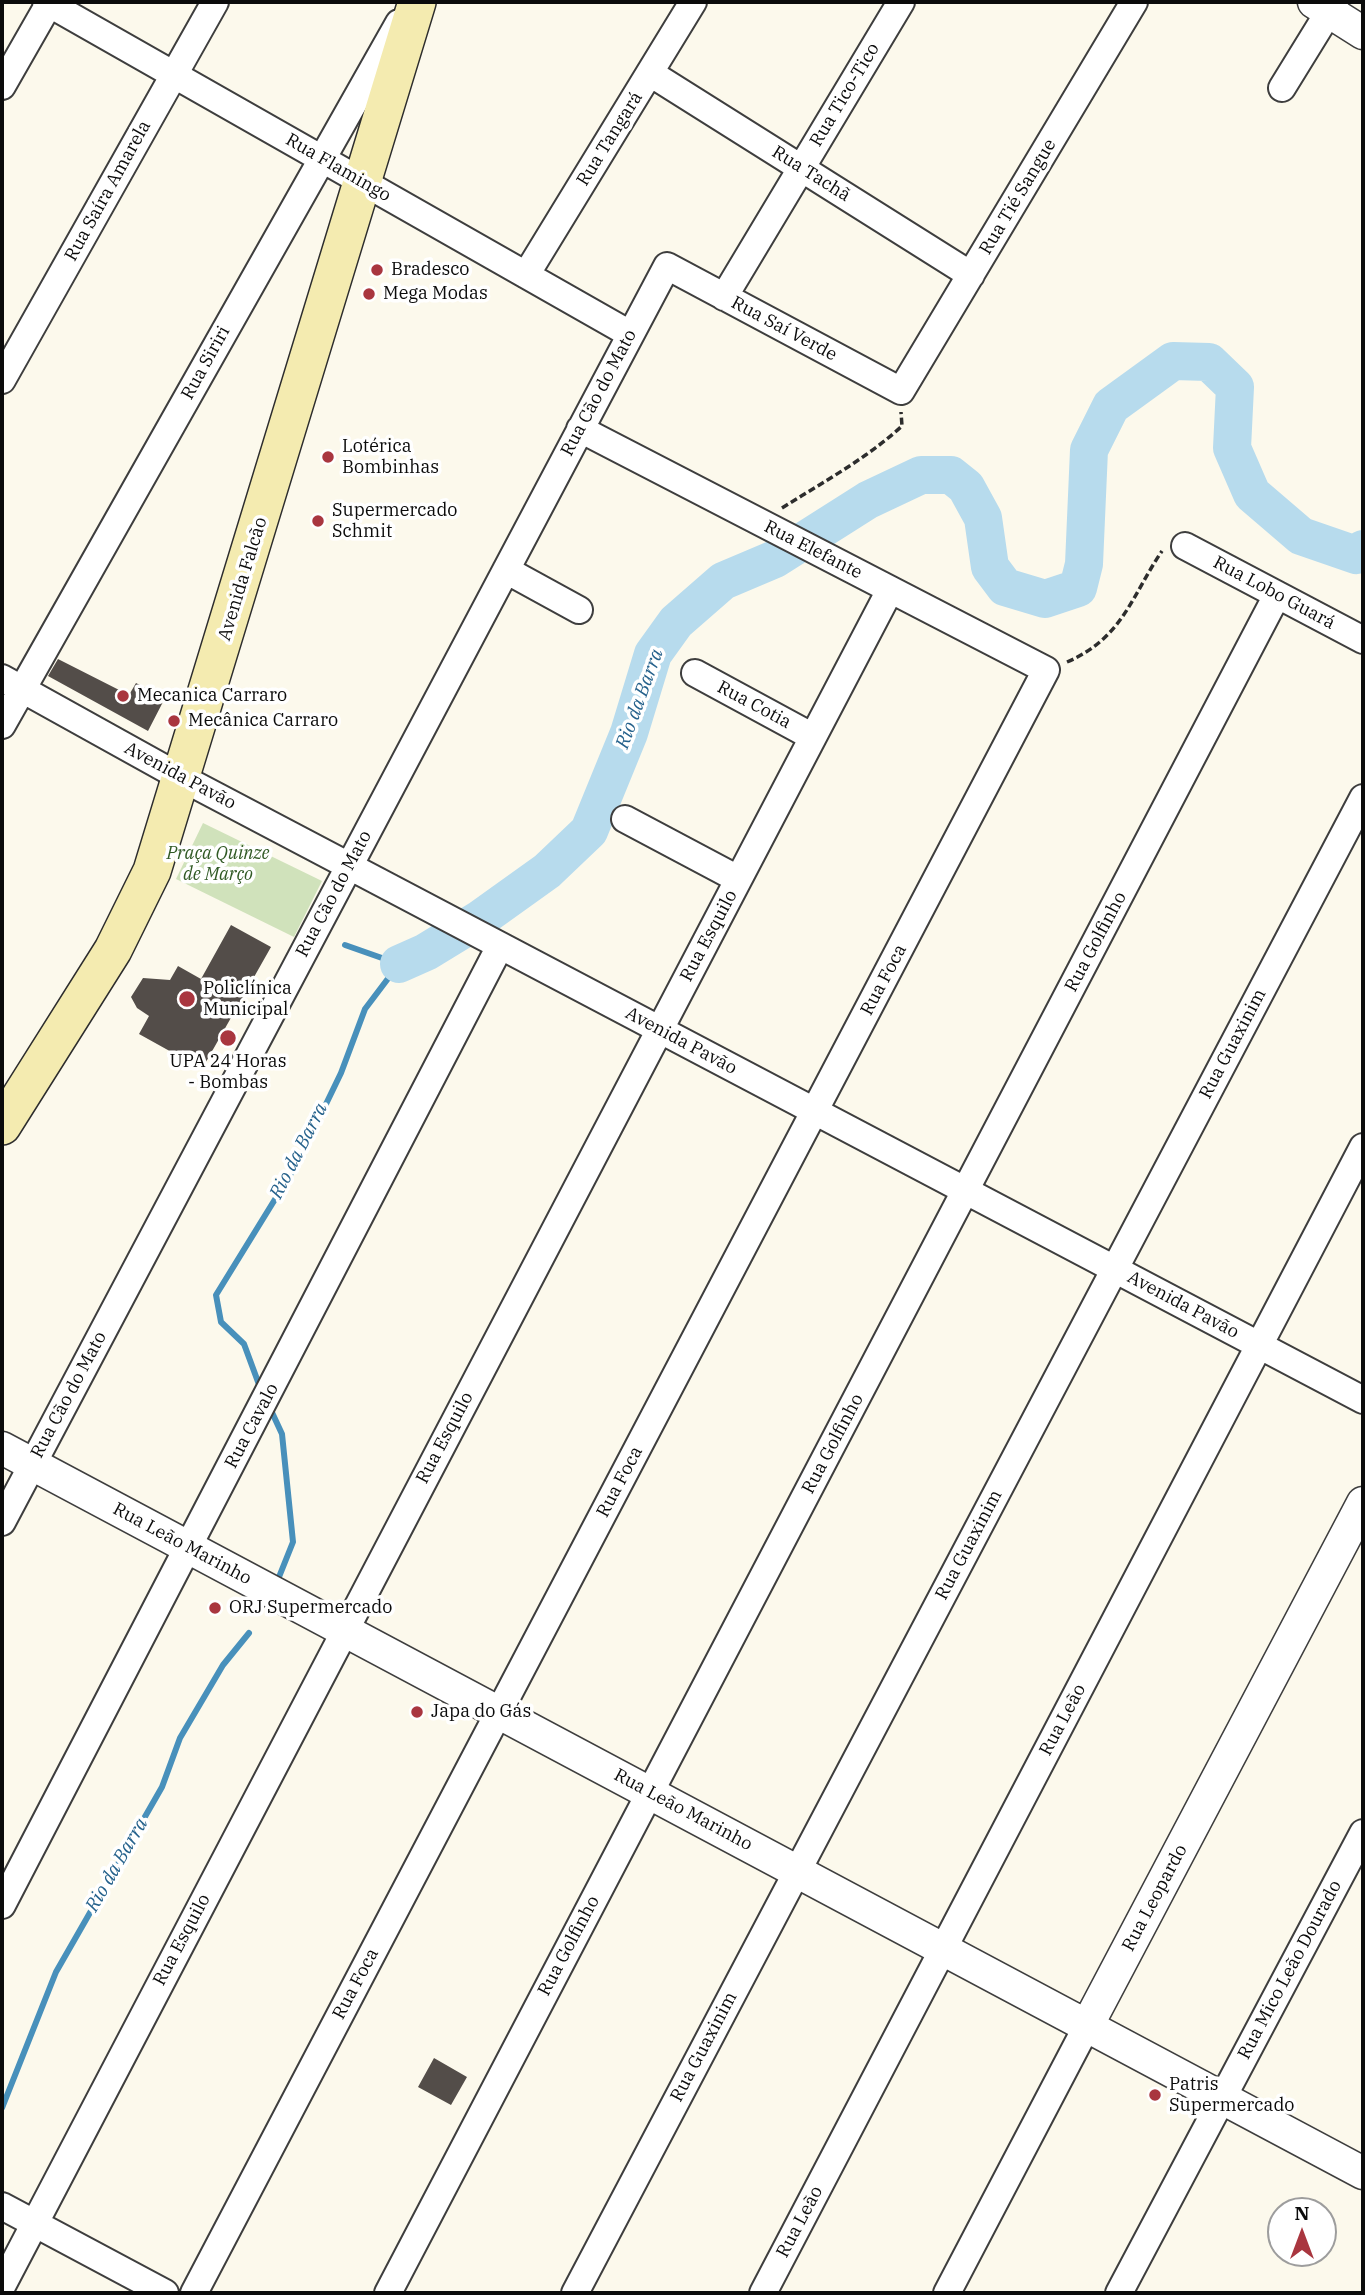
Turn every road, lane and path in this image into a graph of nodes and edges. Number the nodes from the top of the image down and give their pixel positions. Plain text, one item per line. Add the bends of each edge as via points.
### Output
1 (48, 2) edge
2 (215, 2) edge
3 (411, 2) edge
4 (417, 2) edge
5 (694, 2) edge
6 (901, 2) edge
7 (1135, 2) edge
8 (1326, 5) edge
9 (1363, 33) edge
10 (650, 73) junction
11 (174, 75) junction
12 (2, 86) edge
13 (1282, 88) dead end
14 (322, 159) junction
15 (801, 168) junction
16 (363, 182) junction
17 (667, 266) joint
18 (526, 275) junction
19 (971, 275) junction
20 (724, 297) junction
21 (630, 334) junction
22 (2, 380) edge
23 (901, 391) junction
24 (580, 429) junction
25 (760, 523) junction
26 (1185, 546) joint
27 (506, 570) junction
28 (890, 590) junction
29 (1278, 595) junction
30 (579, 610) dead end
31 (1363, 640) edge
32 (1046, 670) junction
33 (695, 673) dead end
34 (12, 683) edge
35 (2, 725) edge
36 (813, 737) junction
37 (182, 778) junction
38 (1363, 798) edge
39 (625, 819) dead end
40 (349, 866) junction
41 (738, 879) junction
42 (500, 946) junction
43 (660, 1029) junction
44 (815, 1111) junction
45 (2, 1126) edge
46 (1363, 1147) edge
47 (965, 1190) junction
48 (1115, 1269) junction
49 (1260, 1345) junction
50 (1363, 1400) edge
51 (2, 1448) edge
52 (32, 1464) junction
53 (1363, 1503) edge
54 (2, 1522) edge
55 (189, 1547) junction
56 (345, 1630) junction
57 (499, 1713) junction
58 (650, 1793) junction
59 (1363, 1833) edge
60 (797, 1871) junction
61 (2, 1905) edge
62 (943, 1949) junction
63 (1087, 2026) junction
64 (1223, 2098) junction
65 (1363, 2173) edge
66 (2, 2206) edge
67 (34, 2223) junction
68 (2, 2286) edge
69 (165, 2293) edge
70 (194, 2293) edge
71 (388, 2293) edge
72 (575, 2293) edge
73 (763, 2293) edge
74 (947, 2293) edge
75 (1119, 2293) edge

1 - 11 street, Rua Flamingo
1 - 12 street
2 - 11 street, Rua Saíra Amarela
3 - 14 street, Rua Siriri
4 - 16 main road, Avenida Falcão
5 - 10 street, Rua Tangará
6 - 15 street, Rua Tico-Tico
7 - 19 street, Rua Tié Sangue
8 - 9 street
8 - 13 street
10 - 15 street, Rua Tachã
10 - 18 street, Rua Tangará
11 - 14 street, Rua Flamingo
11 - 22 street, Rua Saíra Amarela
14 - 16 street, Rua Flamingo
14 - 34 street, Rua Siriri
15 - 19 street, Rua Tachã
15 - 20 street, Rua Tico-Tico
16 - 18 street, Rua Flamingo
16 - 37 main road, Avenida Falcão
17 - 20 street, Rua Saí Verde
17 - 21 street, Rua Cão do Mato
18 - 21 street, Rua Flamingo
19 - 23 street, Rua Tié Sangue
20 - 23 street, Rua Saí Verde
21 - 24 street, Rua Cão do Mato
23 - 25 path via 902,426 858,461
24 - 25 street, Rua Elefante
24 - 27 street, Rua Cão do Mato
25 - 28 street, Rua Elefante
26 - 29 street, Rua Lobo Guará
26 - 32 path via 1173,544 1163,550 1123,620 1103,638 1075,658
27 - 30 street
27 - 40 street, Rua Cão do Mato
28 - 32 street, Rua Elefante
28 - 36 street, Rua Esquilo
29 - 31 street, Rua Lobo Guará
29 - 47 street, Rua Golfinho
32 - 44 street, Rua Foca
33 - 36 street, Rua Cotia
34 - 35 street, Rua Siriri
34 - 37 street, Avenida Pavão
36 - 41 street, Rua Esquilo
37 - 40 street, Avenida Pavão
37 - 45 main road, Avenida Falcão via 134,913
38 - 48 street, Rua Guaxinim
39 - 41 street
40 - 42 street, Avenida Pavão
40 - 52 street, Rua Cão do Mato
41 - 43 street, Rua Esquilo
42 - 43 street, Avenida Pavão
42 - 55 street, Rua Cavalo
43 - 44 street, Avenida Pavão
43 - 56 street, Rua Esquilo
44 - 47 street, Avenida Pavão
44 - 57 street, Rua Foca
46 - 49 street, Rua Leão
47 - 48 street, Avenida Pavão
47 - 58 street, Rua Golfinho
48 - 49 street, Avenida Pavão
48 - 60 street, Rua Guaxinim
49 - 50 street, Avenida Pavão
49 - 62 street, Rua Leão
51 - 52 street, Rua Leão Marinho
52 - 54 street, Rua Cão do Mato
52 - 55 street, Rua Leão Marinho
53 - 63 street, Rua Leopardo
55 - 56 street, Rua Leão Marinho
55 - 61 street, Rua Cavalo
56 - 57 street, Rua Leão Marinho
56 - 67 street, Rua Esquilo
57 - 58 street, Rua Leão Marinho
57 - 70 street, Rua Foca
58 - 60 street, Rua Leão Marinho
58 - 71 street, Rua Golfinho
59 - 64 street, Rua Mico Leão Dourado
60 - 62 street, Rua Leão Marinho
60 - 72 street, Rua Guaxinim
62 - 63 street, Rua Leão Marinho
62 - 73 street, Rua Leão
63 - 64 street, Rua Leão Marinho
63 - 74 street, Rua Leopardo
64 - 65 street, Rua Leão Marinho
64 - 75 street, Rua Mico Leão Dourado
66 - 67 street
67 - 68 street, Rua Esquilo
67 - 69 street

